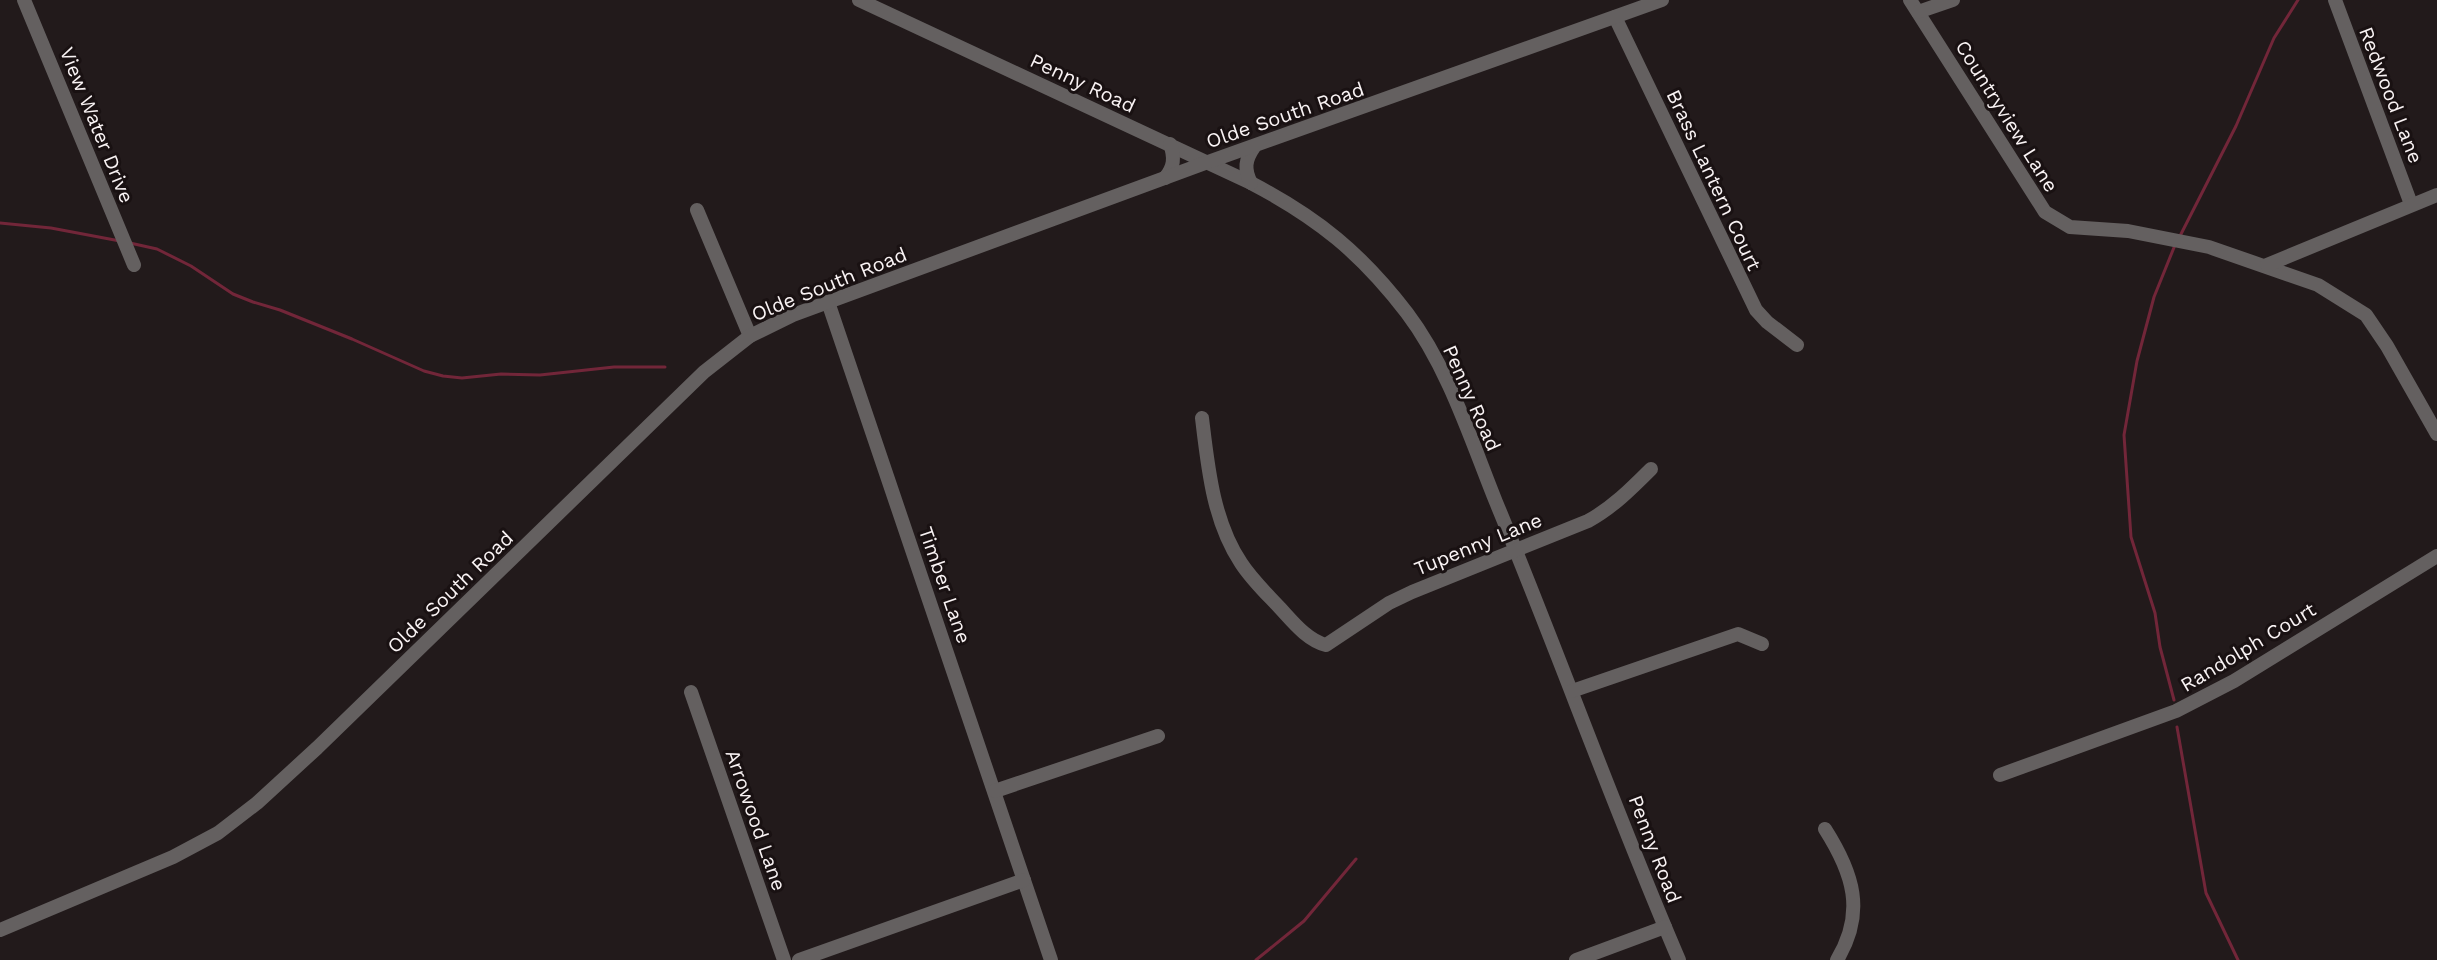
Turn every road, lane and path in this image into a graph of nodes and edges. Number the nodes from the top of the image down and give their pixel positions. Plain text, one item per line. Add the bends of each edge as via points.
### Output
1 (24, 0) edge
2 (1662, 0) edge
3 (1910, 0) edge
4 (1953, 0) edge
5 (2335, 0) edge
6 (864, 1) edge
7 (1918, 12) junction
8 (1616, 17) junction
9 (1170, 144) junction
10 (1254, 147) junction
11 (1208, 162) junction
12 (1165, 178) junction
13 (1251, 183) junction
14 (2437, 195) edge
15 (2411, 204) junction
16 (697, 210) dead end
17 (2268, 265) junction
18 (134, 266) dead end
19 (828, 302) junction
20 (750, 336) junction
21 (1797, 345) dead end
22 (1202, 418) dead end
23 (2437, 434) edge
24 (1651, 469) dead end
25 (1516, 549) junction
26 (2437, 556) edge
27 (1762, 644) dead end
28 (1572, 691) junction
29 (691, 692) dead end
30 (1158, 736) dead end
31 (2000, 775) dead end
32 (996, 791) junction
33 (1825, 829) dead end
34 (1024, 880) junction
35 (1665, 927) junction
36 (0, 930) edge
37 (784, 960) edge
38 (799, 960) edge
39 (1051, 960) edge
40 (1576, 960) edge
41 (1679, 960) edge
42 (1837, 960) edge

1 - 18 street, View Water Drive
2 - 8 street, Olde South Road
3 - 7 street, Countryview Lane
4 - 7 street
5 - 15 street, Redwood Lane
6 - 9 street, Penny Road
7 - 17 street, Countryview Lane via 2045,212 2070,227 2164,238
8 - 10 street, Olde South Road
8 - 21 street, Brass Lantern Court via 1756,310
9 - 11 street, Penny Road
9 - 12 street via 1173,167
10 - 11 street, Olde South Road
10 - 13 street via 1246,161
11 - 12 street, Olde South Road
11 - 13 street, Penny Road
12 - 19 street, Olde South Road
13 - 25 street, Penny Road via 1324,226 1365,263 1408,315 1439,365
14 - 15 street
15 - 17 street
16 - 20 street
17 - 23 street, Countryview Lane via 2318,285 2366,315
19 - 20 street, Olde South Road
19 - 32 street, Timber Lane
20 - 36 street, Olde South Road via 704,372 257,803 218,833 173,857
22 - 25 street, Tupenny Lane via 1215,501 1230,546 1256,582 1315,642 1334,642 1389,603
24 - 25 street, Tupenny Lane via 1601,514
25 - 28 street, Penny Road
26 - 31 street, Randolph Court via 2199,700
27 - 28 street via 1738,634
28 - 35 street, Penny Road
29 - 37 street, Arrowood Lane
30 - 32 street
32 - 34 street, Timber Lane
33 - 42 street via 1841,854 1853,893 1850,932
34 - 38 street
34 - 39 street, Timber Lane
35 - 40 street
35 - 41 street, Penny Road

